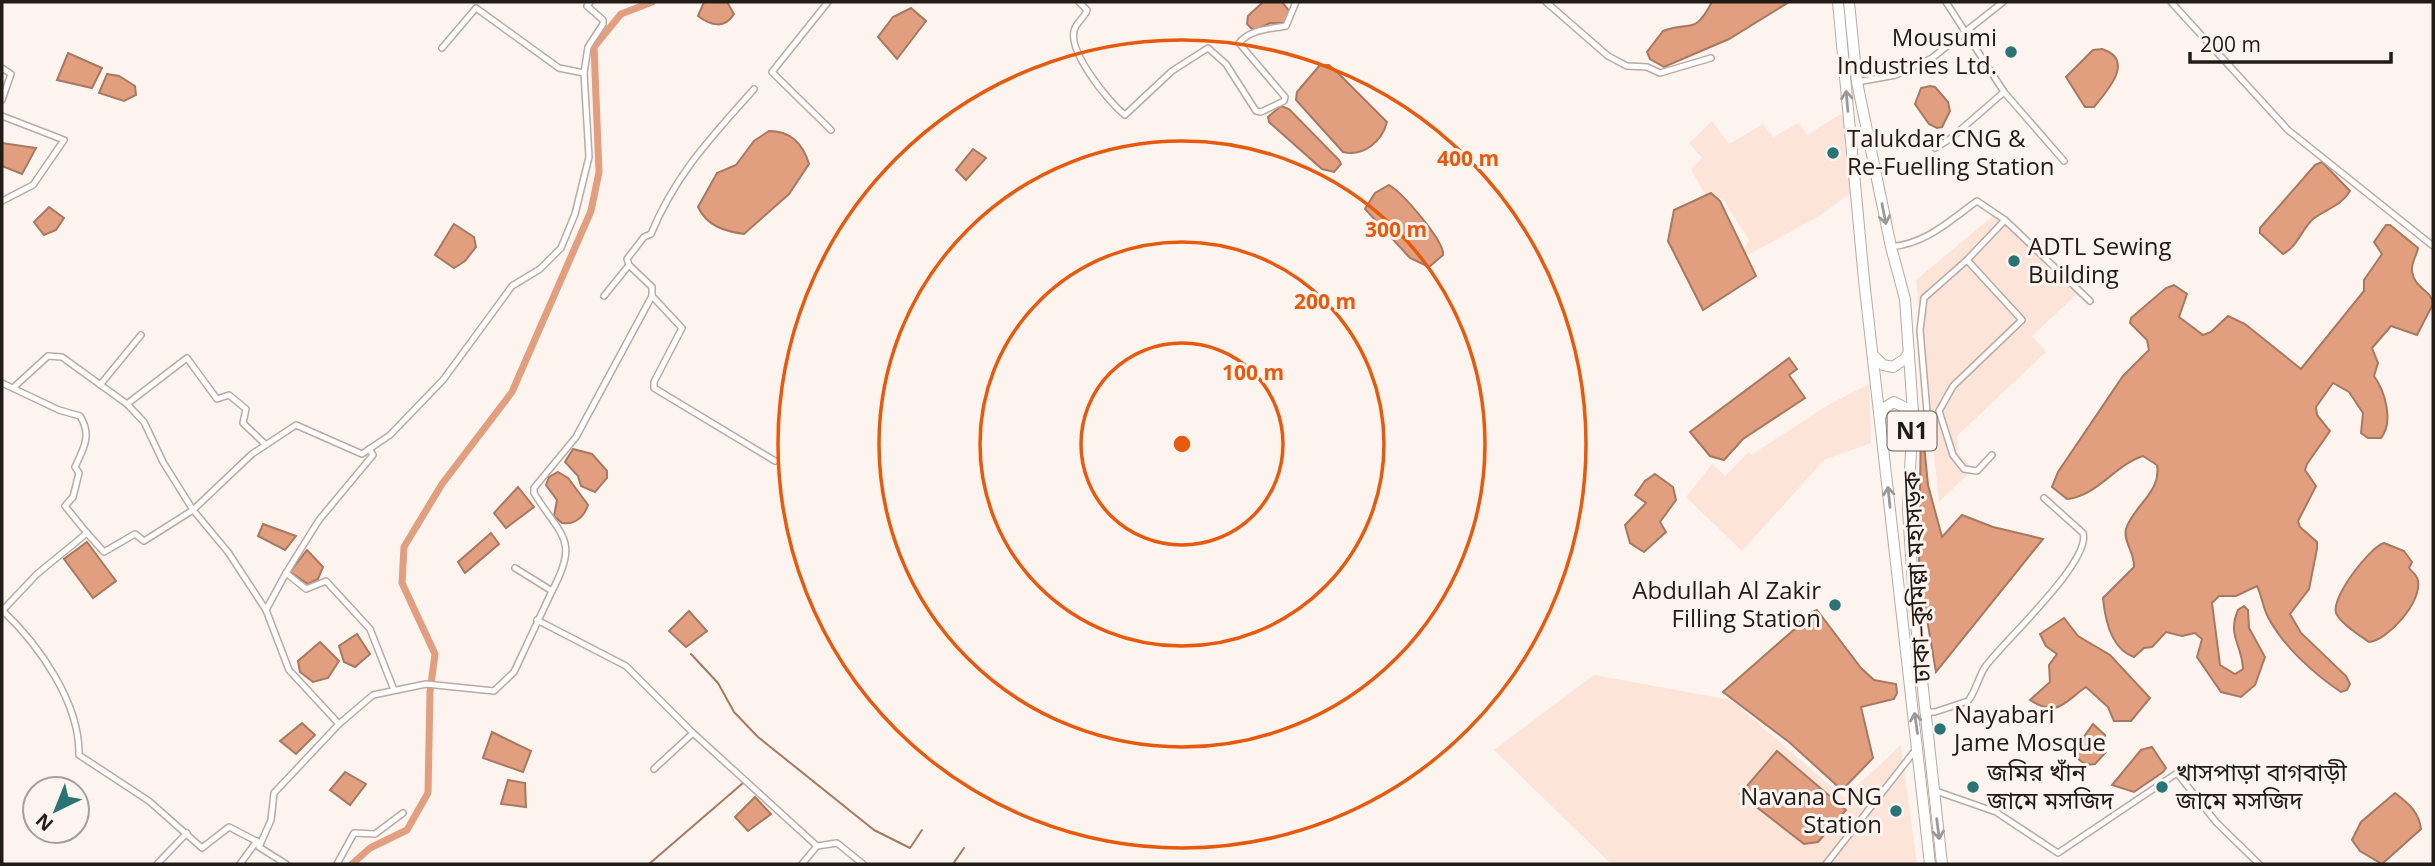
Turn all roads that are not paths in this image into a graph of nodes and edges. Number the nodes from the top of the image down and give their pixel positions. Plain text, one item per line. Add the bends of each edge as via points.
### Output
1 (590, 2) edge
2 (828, 2) edge
3 (1079, 2) edge
4 (1296, 2) edge
5 (1546, 2) edge
6 (1839, 2) edge
7 (1849, 2) edge
8 (1946, 2) edge
9 (2003, 2) edge
10 (2171, 2) edge
11 (1966, 33) junction
12 (442, 48) dead end
13 (1711, 58) dead end
14 (2, 68) edge
15 (584, 74) junction
16 (1857, 82) junction
17 (754, 89) dead end
18 (2004, 92) junction
19 (2, 100) edge
20 (2, 116) edge
21 (831, 130) dead end
22 (1935, 148) dead end
23 (2064, 161) dead end
24 (2, 201) edge
25 (2005, 220) junction
26 (2433, 246) edge
27 (1891, 247) junction
28 (1967, 260) junction
29 (629, 265) junction
30 (604, 296) dead end
31 (652, 296) junction
32 (2090, 302) dead end
33 (141, 335) dead end
34 (1909, 351) junction
35 (1873, 355) junction
36 (2, 383) edge
37 (100, 385) junction
38 (13, 388) junction
39 (127, 404) junction
40 (1913, 412) junction
41 (1927, 412) dead end
42 (1880, 418) junction
43 (265, 444) junction
44 (369, 449) junction
45 (1992, 454) dead end
46 (775, 461) dead end
47 (2044, 498) dead end
48 (193, 510) junction
49 (87, 533) junction
50 (514, 568) dead end
51 (286, 573) junction
52 (552, 591) junction
53 (266, 610) junction
54 (2, 611) edge
55 (537, 620) junction
56 (394, 690) junction
57 (1925, 712) junction
58 (339, 724) junction
59 (693, 733) junction
60 (1919, 746) junction
61 (654, 769) dead end
62 (1933, 790) junction
63 (403, 813) dead end
64 (187, 834) junction
65 (258, 842) junction
66 (817, 846) junction
67 (157, 864) edge
68 (240, 864) edge
69 (286, 864) edge
70 (337, 864) edge
71 (802, 864) edge
72 (863, 864) edge
73 (1826, 864) edge
74 (1930, 864) edge
75 (1942, 864) edge
76 (2259, 864) edge

1 - 15 street via 587,6 603,24 588,47
2 - 21 street via 772,72
3 - 4 street via 1087,14 1074,30 1086,71 1125,115 1172,71 1208,48 1226,64 1256,111 1284,101 1239,43 1273,25 1286,26
5 - 13 street via 1602,51 1627,66 1647,67 1660,74
35 -> 6 highway, ঢাকা–কুমিল্লা মহাসড়ক / N1
7 - 16 highway, ঢাকা–কুমিল্লা মহাসড়ক / N1
8 - 11 street
9 - 11 street
10 - 26 street via 2288,130
11 - 16 street via 1932,58 1896,75
11 - 18 street
12 - 15 street via 476,8 559,68
14 - 19 street via 11,74
15 - 44 street via 589,157 575,214 561,247 540,269 512,286 443,380 390,435
16 -> 27 highway, ঢাকা–কুমিল্লা মহাসড়ক / N1
17 - 29 street via 722,121 673,187 651,234 627,259
18 - 22 street
18 - 23 street
20 - 24 street via 64,140 33,185
25 - 27 street via 1977,201 1925,239
25 - 28 street
25 - 32 street
27 - 34 highway, ঢাকা–কুমিল্লা মহাসড়ক / N1 via 1905,299
28 - 41 street via 1924,298 1920,330
28 - 45 street via 2022,320 1953,386 1939,411 1953,455 1964,469 1977,471
29 - 30 street
29 - 31 street via 652,287
31 - 46 street via 682,328 654,388
31 - 52 street via 576,438 534,488 567,545 567,564
33 - 37 street
34 - 35 highway via 1893,368
34 - 40 highway, ঢাকা–কুমিল্লা মহাসড়ক / N1
35 - 42 highway, ঢাকা–কুমিল্লা মহাসড়ক / N1
36 - 38 street
37 - 38 street via 62,357 48,356
37 - 39 street
38 - 49 street via 80,416 88,428 75,467 79,473 73,498 65,506
39 - 43 street via 187,358 217,399 229,395 246,409 243,422
39 - 48 street via 144,422
40 - 42 highway via 1894,402 1884,408
40 - 57 highway, ঢাকা–কুমিল্লা মহাসড়ক / N1 via 1909,510
60 -> 42 highway, ঢাকা–কুমিল্লা মহাসড়ক / N1
43 - 44 street via 296,425 362,454
43 - 48 street
44 - 51 street via 373,455 319,520
47 - 57 street via 2083,533 2083,547 2036,613 1983,670 1968,701
48 - 49 street via 144,541 135,534 104,552
48 - 53 street via 228,552
49 - 54 street via 37,574
50 - 52 street
51 - 53 street
51 - 56 street via 306,589 326,581 370,629
52 - 55 street
53 - 58 street via 289,670
54 - 64 street via 53,675 72,713 79,755 149,801
55 - 56 street via 514,672 494,691 426,684
55 - 59 street via 626,666
56 - 58 street via 373,695
57 - 62 highway, ঢাকা–কুমিল্লা মহাসড়ক / N1
58 - 65 street via 274,793 271,820
59 - 61 street
59 - 66 street
60 - 73 street
60 - 74 highway, ঢাকা–কুমিল্লা মহাসড়ক / N1
62 -> 75 highway, ঢাকা–কুমিল্লা মহাসড়ক / N1
62 - 76 street via 1996,812 2058,853 2177,773 2216,822
63 - 70 street via 375,834 354,833
64 - 65 street via 202,848 229,827
64 - 67 street
65 - 68 street
65 - 69 street via 260,849
66 - 71 street
66 - 72 street via 837,843

